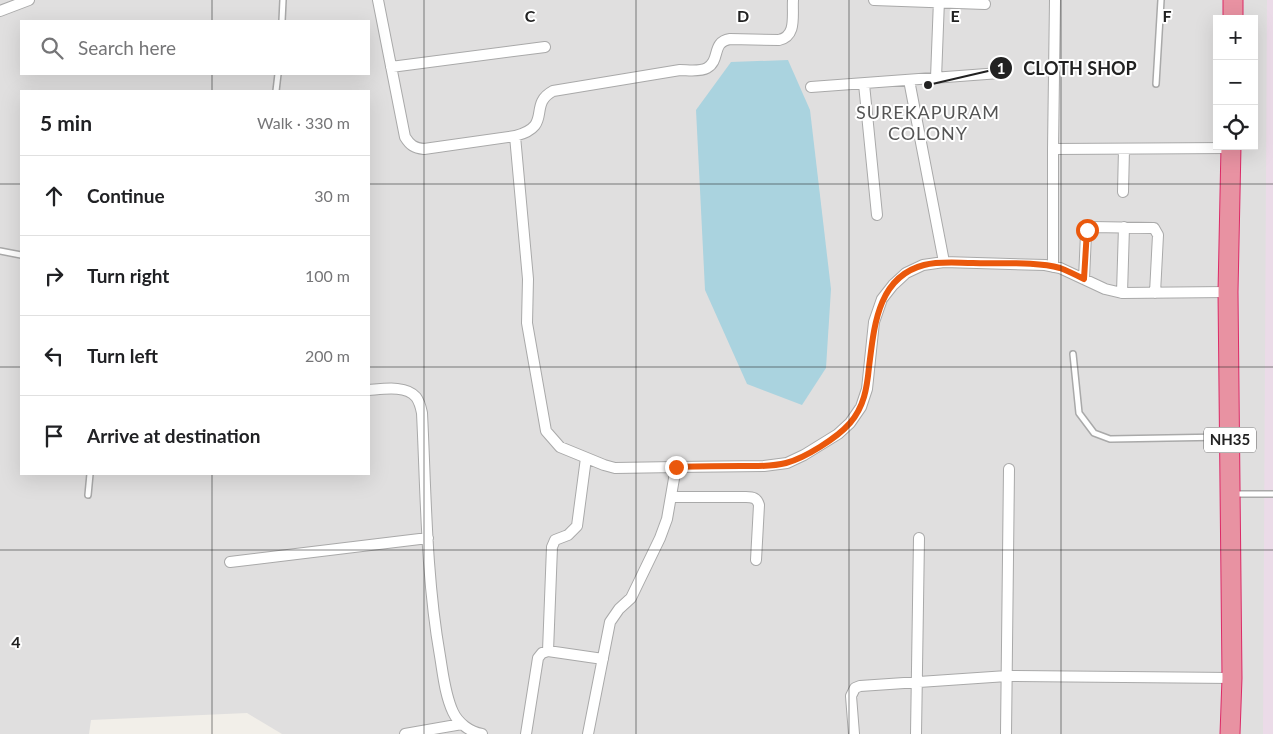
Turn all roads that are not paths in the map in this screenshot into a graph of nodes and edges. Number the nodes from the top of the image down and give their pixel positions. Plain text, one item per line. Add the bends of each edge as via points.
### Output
1 (29, 0) edge
2 (283, 0) edge
3 (378, 0) edge
4 (793, 0) edge
5 (874, 0) edge
6 (1055, 0) edge
7 (1161, 0) edge
8 (1233, 0) edge
9 (938, 2) edge
10 (985, 4) dead end
11 (0, 11) edge
12 (1232, 15) edge
13 (282, 20) edge
14 (545, 47) dead end
15 (391, 67) junction
16 (1000, 73) dead end
17 (278, 75) edge
18 (936, 78) junction
19 (908, 80) junction
20 (864, 84) junction
21 (1156, 84) dead end
22 (811, 88) dead end
23 (276, 90) edge
24 (515, 136) junction
25 (1213, 147) edge
26 (1053, 149) junction
27 (1124, 149) junction
28 (1231, 150) edge
29 (1123, 192) dead end
30 (877, 215) dead end
31 (1124, 227) junction
32 (0, 251) edge
33 (20, 255) edge
34 (944, 262) junction
35 (1052, 267) junction
36 (1084, 279) junction
37 (1155, 292) junction
38 (1228, 292) junction
39 (1122, 293) junction
40 (1073, 354) dead end
41 (370, 390) edge
42 (1230, 437) junction
43 (586, 458) junction
44 (676, 467) junction
45 (1009, 469) dead end
46 (90, 475) edge
47 (1230, 494) junction
48 (1273, 494) edge
49 (88, 495) dead end
50 (671, 497) junction
51 (428, 538) junction
52 (919, 538) dead end
53 (756, 560) dead end
54 (230, 562) dead end
55 (548, 652) junction
56 (603, 659) junction
57 (1007, 676) junction
58 (1232, 678) junction
59 (916, 682) junction
60 (462, 724) junction
61 (405, 734) edge
62 (482, 734) edge
63 (526, 734) edge
64 (588, 734) edge
65 (854, 734) edge
66 (916, 734) edge
67 (1006, 734) edge
68 (1230, 734) edge

1 - 11 street
2 - 13 lane
3 - 15 street
4 - 24 street via 790,35 785,39 722,40 715,60 708,68 553,91 542,100 534,128
5 - 9 street
6 - 26 street
7 - 21 lane
8 - 12 highway
9 - 10 street
9 - 18 street
14 - 15 street
15 - 24 street via 405,137 416,148
16 - 18 street
17 - 23 lane
18 - 19 street
19 - 20 street
19 - 34 street
20 - 22 street
20 - 30 street
24 - 43 street via 528,279 527,323 546,431 560,447
25 - 27 street
26 - 27 street
26 - 35 street
27 - 29 street
28 - 38 highway, NH35
31 - 36 street via 1095,226 1087,230
31 - 37 street via 1154,228 1157,231
31 - 39 street
32 - 33 lane
34 - 35 street
34 - 44 street via 923,265 906,273 882,299 874,322 861,406 838,434 786,463
35 - 36 street
36 - 39 street
37 - 38 street
37 - 39 street
38 - 42 highway, NH35
40 - 42 lane via 1079,413 1094,433 1110,439
41 - 51 street via 400,389 418,398 422,413
42 - 47 highway, NH35
43 - 44 street via 615,468
43 - 55 street via 577,526 568,535 555,540 552,547
44 - 50 street
45 - 57 street
46 - 49 lane
47 - 48 lane
47 - 58 highway, NH35
50 - 53 street via 753,497 760,505
50 - 56 street via 664,529 635,591 610,622
51 - 54 street
51 - 60 street via 433,616 447,696 453,713
52 - 59 street
55 - 56 street
55 - 63 street via 538,658
56 - 64 street
57 - 58 street
57 - 59 street
57 - 67 street
58 - 68 highway, NH35
59 - 65 street via 855,688 851,696
59 - 66 street
60 - 61 street
60 - 62 street

